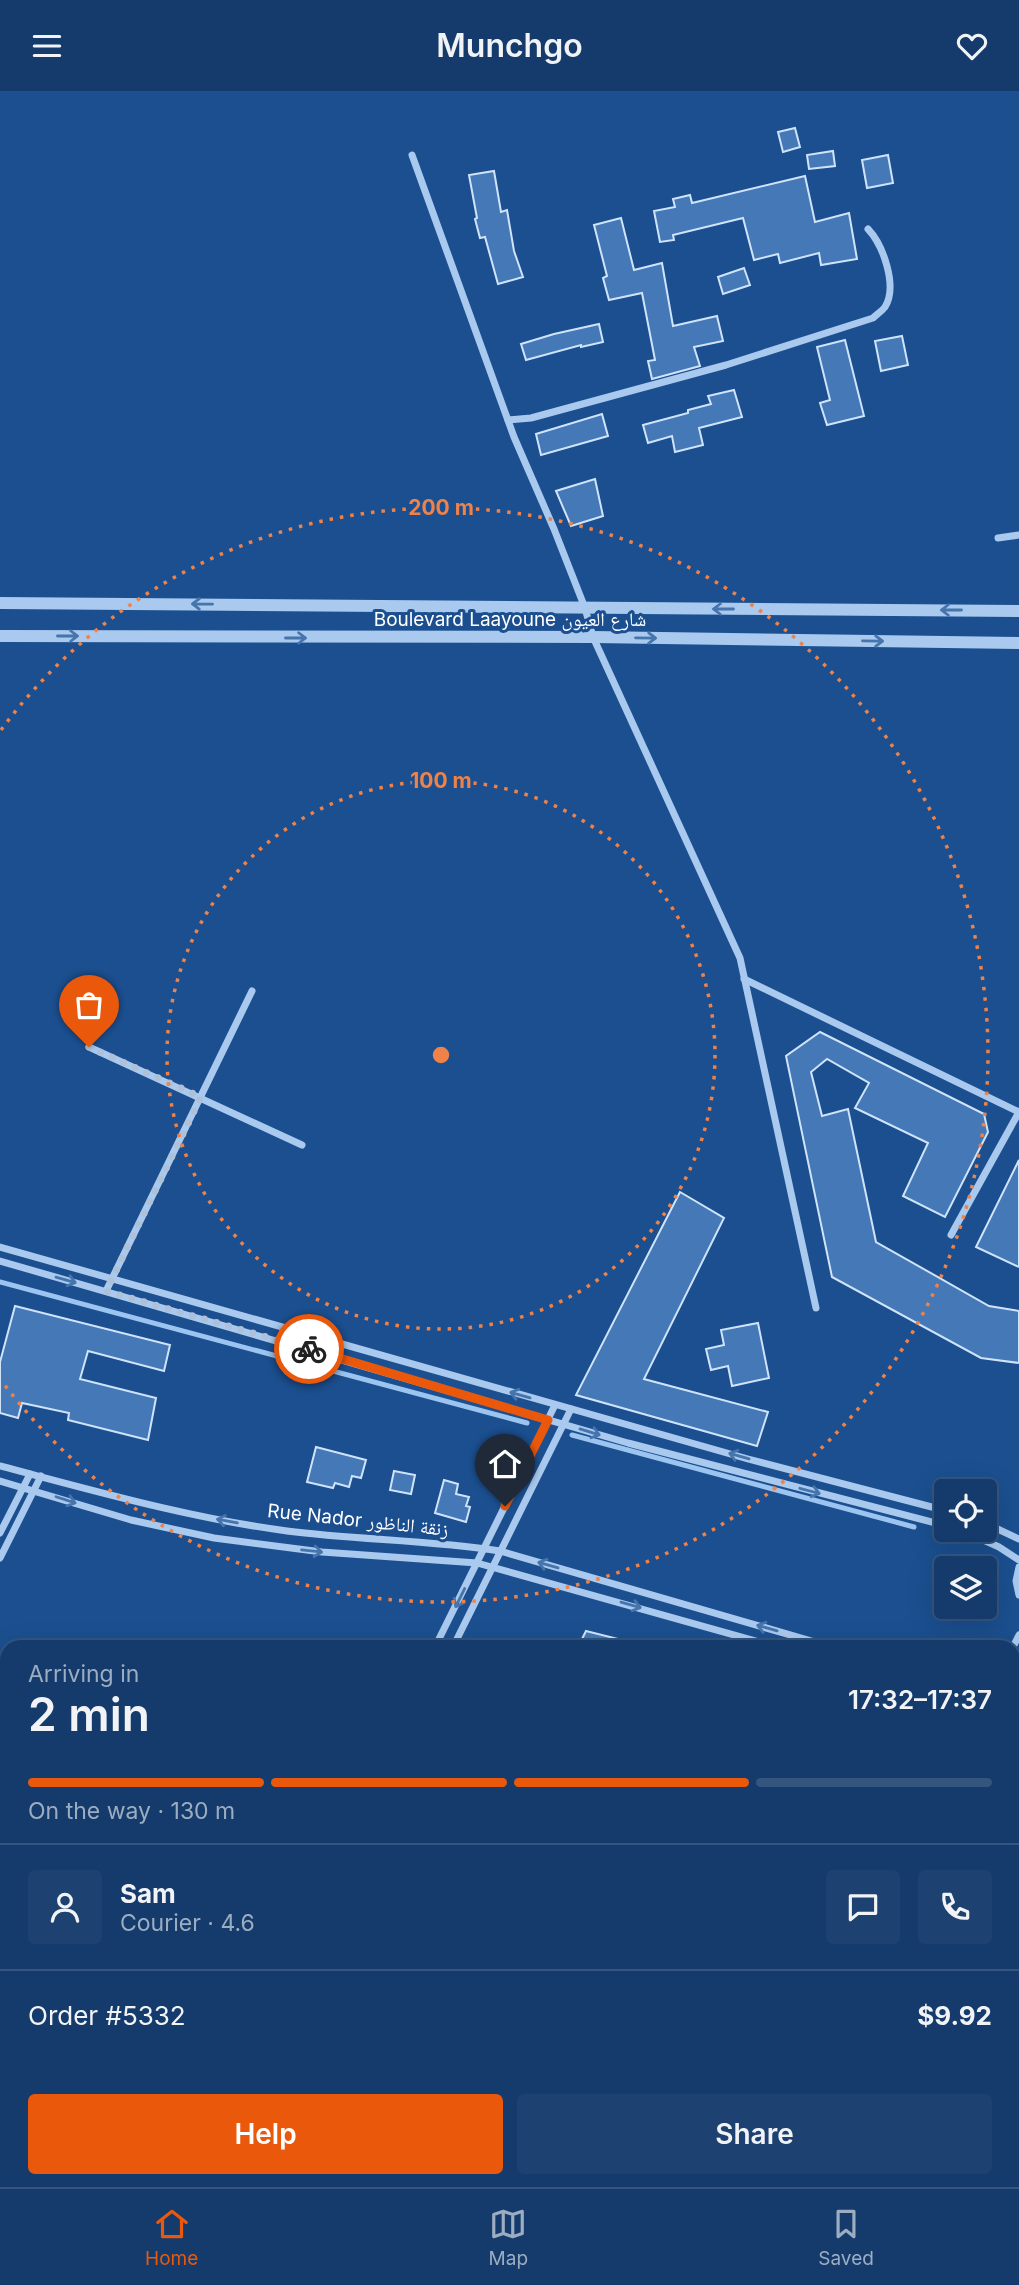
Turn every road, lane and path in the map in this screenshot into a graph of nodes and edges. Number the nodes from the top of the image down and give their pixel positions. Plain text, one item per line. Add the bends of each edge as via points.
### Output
1 (412, 155) dead end
2 (868, 229) dead end
3 (508, 420) junction
4 (1019, 535) edge
5 (998, 538) dead end
6 (0, 603) edge
7 (585, 608) junction
8 (1019, 611) edge
9 (0, 636) edge
10 (593, 637) junction
11 (1019, 643) edge
12 (744, 979) junction
13 (252, 991) dead end
14 (89, 1047) dead end
15 (201, 1097) junction
16 (1019, 1112) edge
17 (302, 1145) dead end
18 (951, 1235) dead end
19 (0, 1247) edge
20 (0, 1261) edge
21 (112, 1279) junction
22 (106, 1291) junction
23 (816, 1308) dead end
24 (555, 1405) junction
25 (571, 1409) junction
26 (548, 1420) junction
27 (563, 1424) junction
28 (0, 1466) edge
29 (30, 1474) junction
30 (41, 1476) junction
31 (0, 1482) edge
32 (23, 1487) junction
33 (34, 1490) junction
34 (934, 1507) edge
35 (934, 1523) edge
36 (997, 1529) edge
37 (0, 1533) edge
38 (1019, 1539) edge
39 (989, 1542) edge
40 (484, 1549) junction
41 (500, 1551) junction
42 (0, 1558) edge
43 (1019, 1560) edge
44 (477, 1563) junction
45 (492, 1567) junction
46 (1019, 1567) edge
47 (1018, 1594) edge
48 (438, 1640) edge
49 (456, 1640) edge
50 (752, 1640) edge
51 (808, 1640) edge

1 - 3 street
2 - 3 street via 882,253 890,286 885,306 873,318 714,369 531,418
3 - 7 street
4 - 5 street
7 -> 6 street, Boulevard Laayoune شارع العيون
8 -> 7 street, Boulevard Laayoune شارع العيون
7 - 10 street
9 -> 10 street, Boulevard Laayoune شارع العيون
10 -> 11 street, Boulevard Laayoune شارع العيون
10 - 12 street via 723,917
12 - 16 street
12 - 23 street
13 - 15 street
14 - 15 street
15 - 17 street
15 - 21 street
16 - 18 street
19 - 21 street
20 -> 22 street
21 - 22 street
24 -> 21 street
22 - 26 street
24 - 25 street
24 - 26 street
25 - 27 street
34 -> 25 street
26 - 27 street
26 - 40 street
27 -> 35 street
27 - 41 street
28 - 29 street, Rue Nador زنقة الناظور
29 - 30 street, Rue Nador زنقة الناظور
29 - 32 street
30 - 33 street
40 -> 30 street, Rue Nador زنقة الناظور via 341,1538 250,1525
31 - 32 street, Rue Nador زنقة الناظور
32 - 33 street, Rue Nador زنقة الناظور
32 - 37 street
33 - 42 street
33 -> 44 street, Rue Nador زنقة الناظور via 131,1520 214,1538 322,1552
36 - 38 street
39 - 43 street
40 - 41 street, Rue Nador زنقة الناظور
40 - 44 street
41 - 45 street
51 -> 41 street, Rue Nador زنقة الناظور
44 - 45 street, Rue Nador زنقة الناظور
44 -> 48 street
45 - 49 street
45 -> 50 street, Rue Nador زنقة الناظور
46 - 47 street

